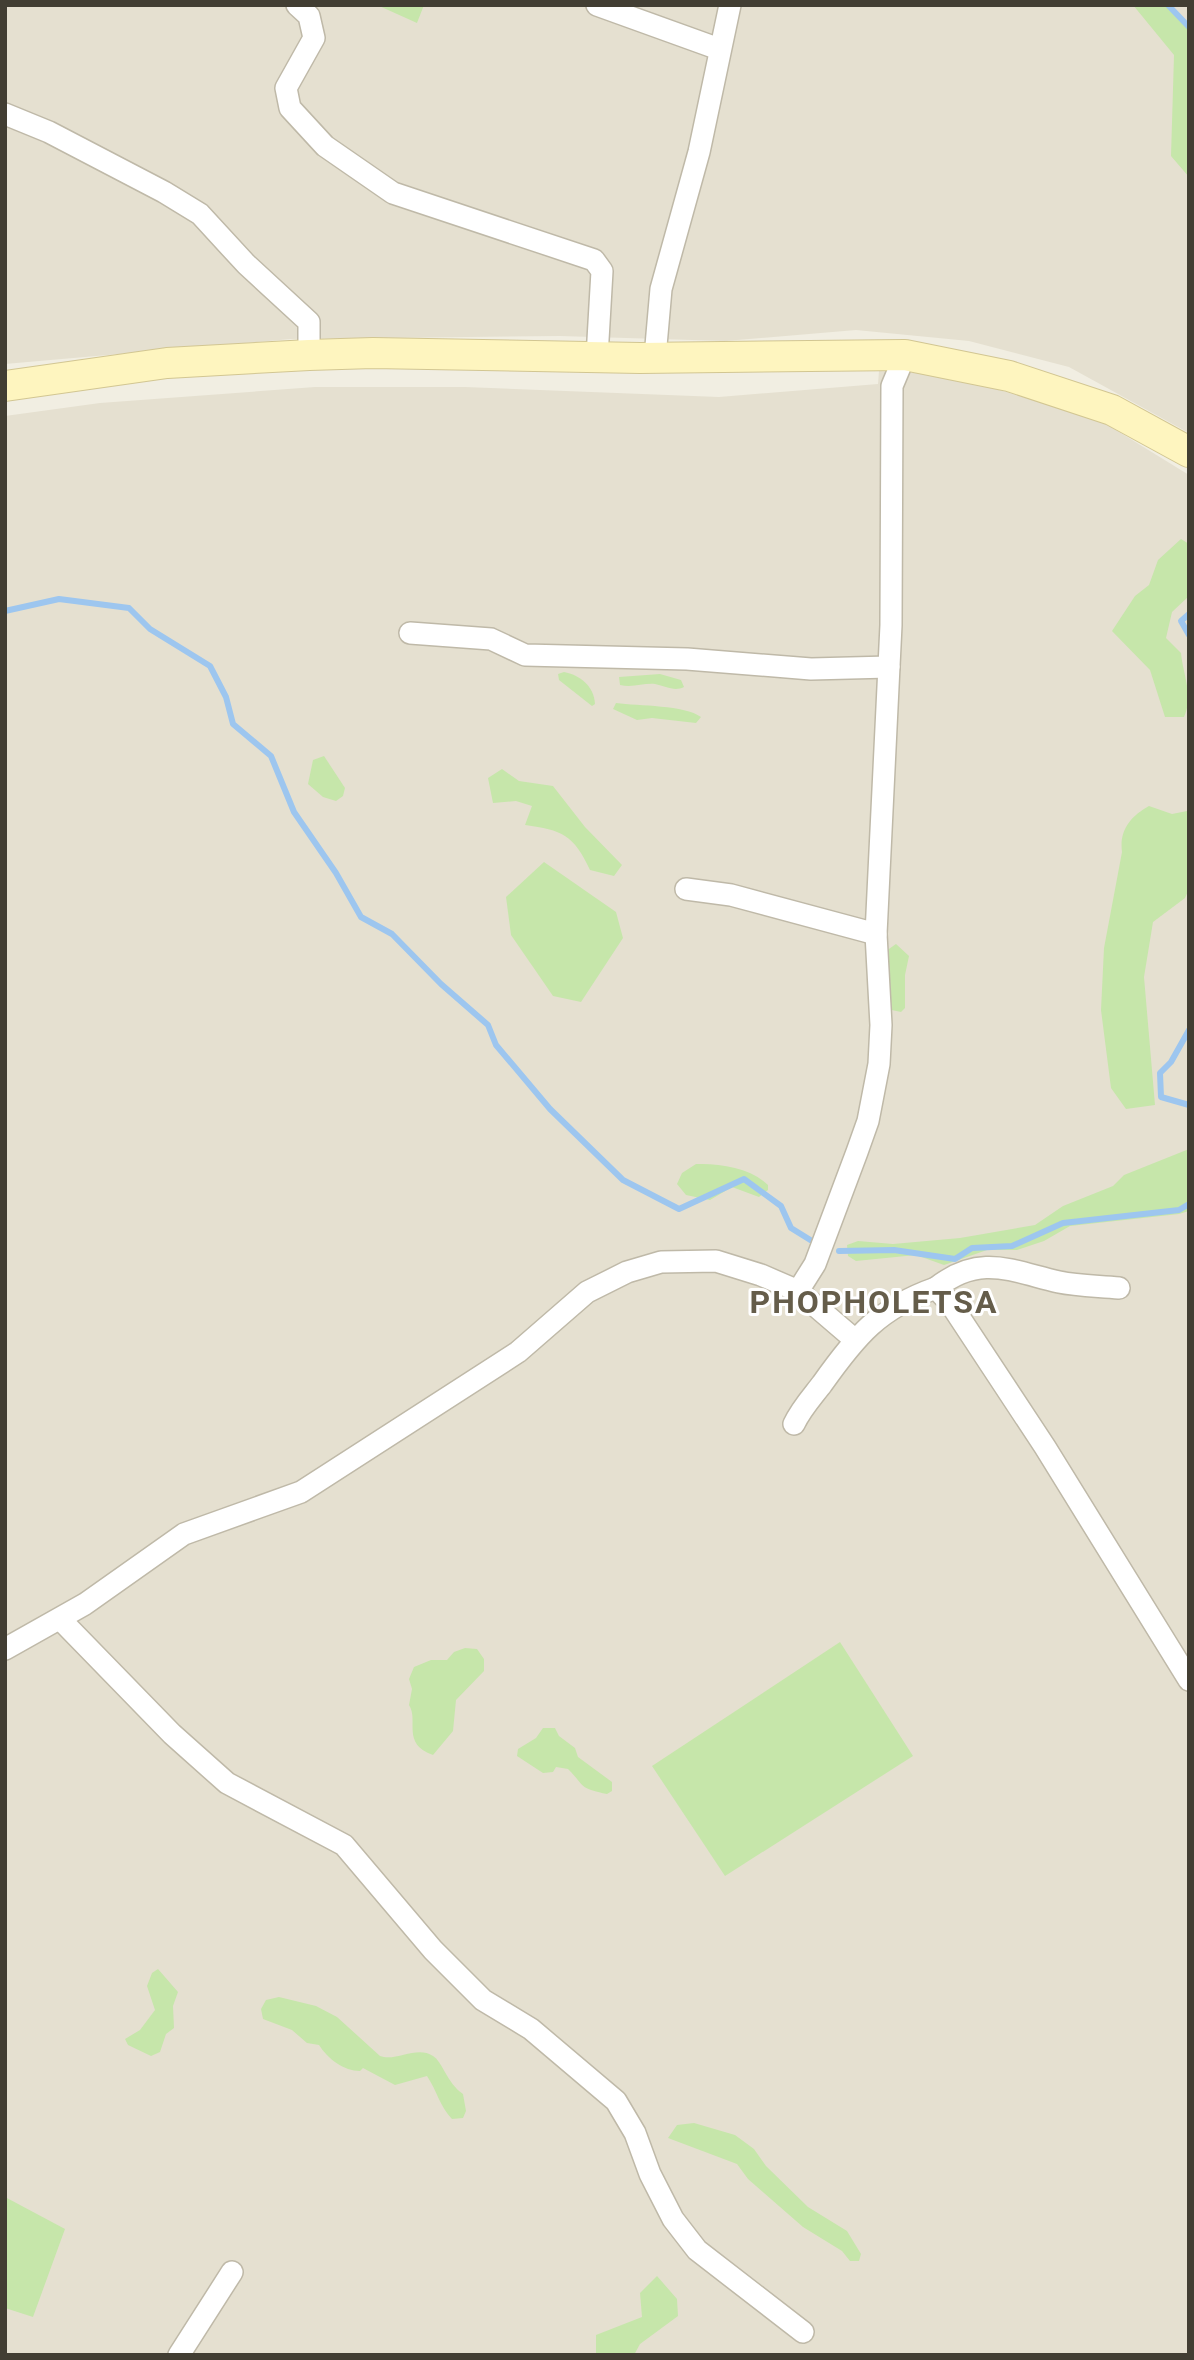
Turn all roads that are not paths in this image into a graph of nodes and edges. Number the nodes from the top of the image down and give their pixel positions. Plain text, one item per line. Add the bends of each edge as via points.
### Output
1 (297, 5) edge
2 (597, 5) edge
3 (730, 5) edge
4 (719, 49) junction
5 (5, 114) edge
6 (309, 355) junction
7 (905, 355) junction
8 (597, 357) junction
9 (655, 357) junction
10 (5, 386) edge
11 (1189, 452) edge
12 (410, 633) dead end
13 (889, 667) junction
14 (686, 889) dead end
15 (876, 934) junction
16 (936, 1288) junction
17 (1119, 1288) dead end
18 (797, 1290) junction
19 (854, 1339) junction
20 (794, 1424) dead end
21 (61, 1620) junction
22 (5, 1649) edge
23 (1189, 1680) edge
24 (232, 2272) dead end
25 (803, 2332) dead end
26 (180, 2355) edge

1 - 8 street via 309,16 314,38 286,88 290,108 325,146 393,193 594,261 602,271
2 - 4 street
3 - 4 street
4 - 9 street via 699,152 662,289
5 - 6 street via 49,132 200,214 309,322
6 - 8 main road
6 - 10 main road via 167,363
7 - 9 main road
7 - 11 main road via 1009,376 1112,410
7 - 13 street via 892,386
8 - 9 main road
12 - 13 street via 491,639 525,655 687,659 811,669
13 - 15 street
14 - 15 street via 731,895
15 - 18 street via 881,1025 868,1121 815,1264
16 - 17 street via 954,1274 994,1267 1062,1283
16 - 19 street via 886,1312
16 - 23 street via 1045,1447
18 - 19 street
18 - 21 street via 716,1261 661,1262 627,1272 587,1292 518,1352 301,1492 184,1534
19 - 20 street
21 - 22 street
21 - 25 street via 227,1783 344,1845 433,1950 483,2000 531,2029 616,2101 673,2219 697,2250
24 - 26 street

